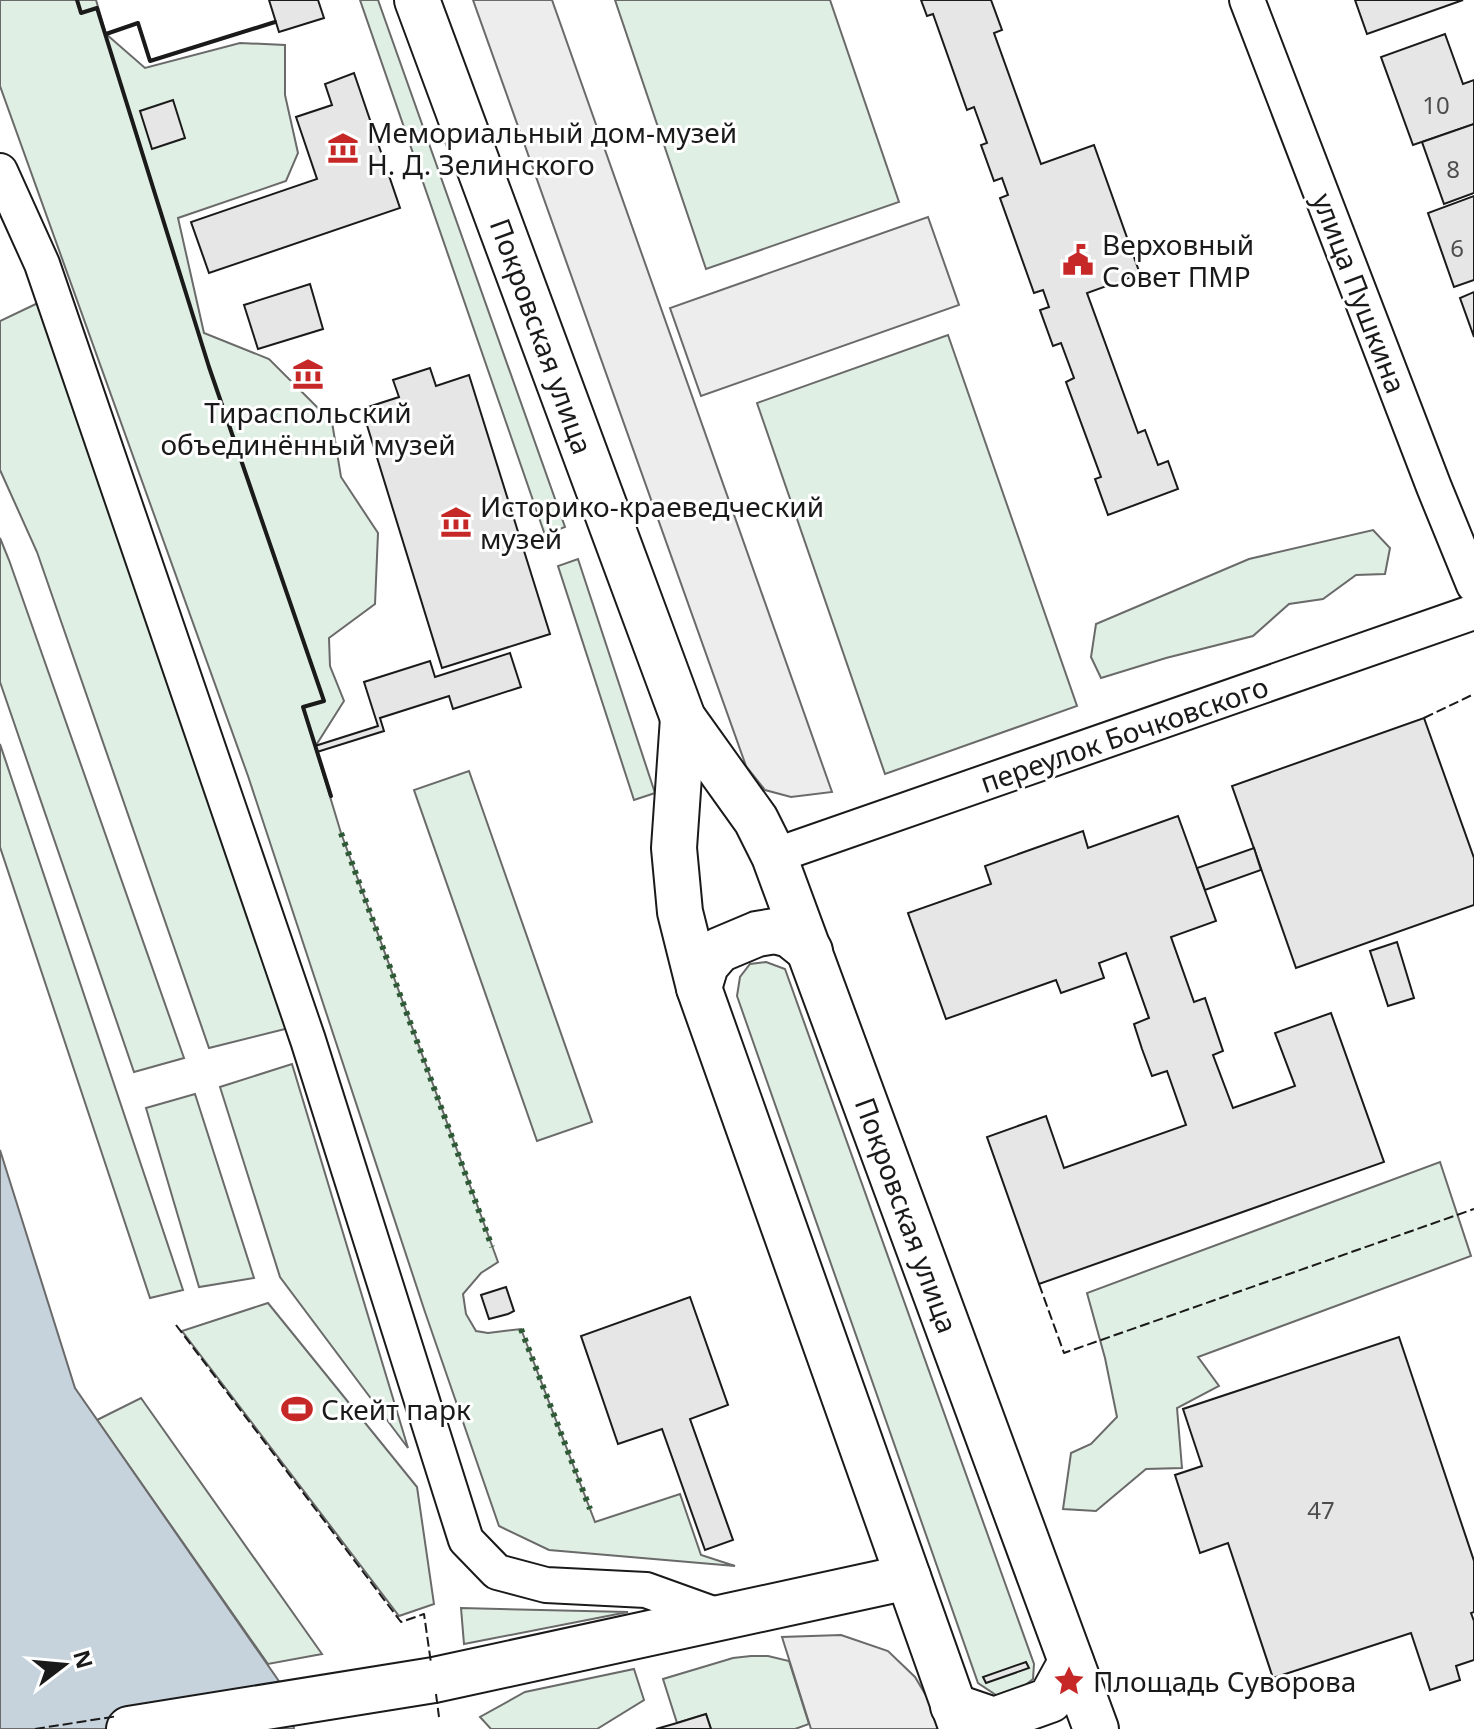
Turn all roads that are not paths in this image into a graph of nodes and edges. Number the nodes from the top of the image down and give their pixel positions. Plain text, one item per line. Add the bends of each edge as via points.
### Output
1 (417, 0) edge
2 (1247, 0) edge
3 (0, 171) edge
4 (1474, 585) edge
5 (1474, 612) edge
6 (683, 718) junction
7 (774, 856) junction
8 (810, 951) junction
9 (699, 988) junction
10 (908, 1577) junction
11 (721, 1617) junction
12 (1071, 1662) junction
13 (957, 1718) edge
14 (129, 1729) edge
15 (1096, 1729) edge

1 - 6 main road, Покровская улица
2 - 4 street, улица Пушкина
3 - 11 street via 42,264 308,1040 466,1540 497,1572 546,1585 646,1590
5 - 7 street, переулок Бочковского
6 - 7 main road, Покровская улица via 756,820
6 - 9 main road, Покровская улица via 674,848 680,912
7 - 8 main road, Покровская улица
8 - 9 main road via 790,935 757,934 719,950 706,965
8 - 12 main road, Покровская улица
9 - 10 main road, Покровская улица
10 - 11 main road
10 - 13 main road, Покровская улица
11 - 14 main road via 434,1680
12 - 13 main road via 1050,1700 994,1720
12 - 15 main road, Покровская улица

